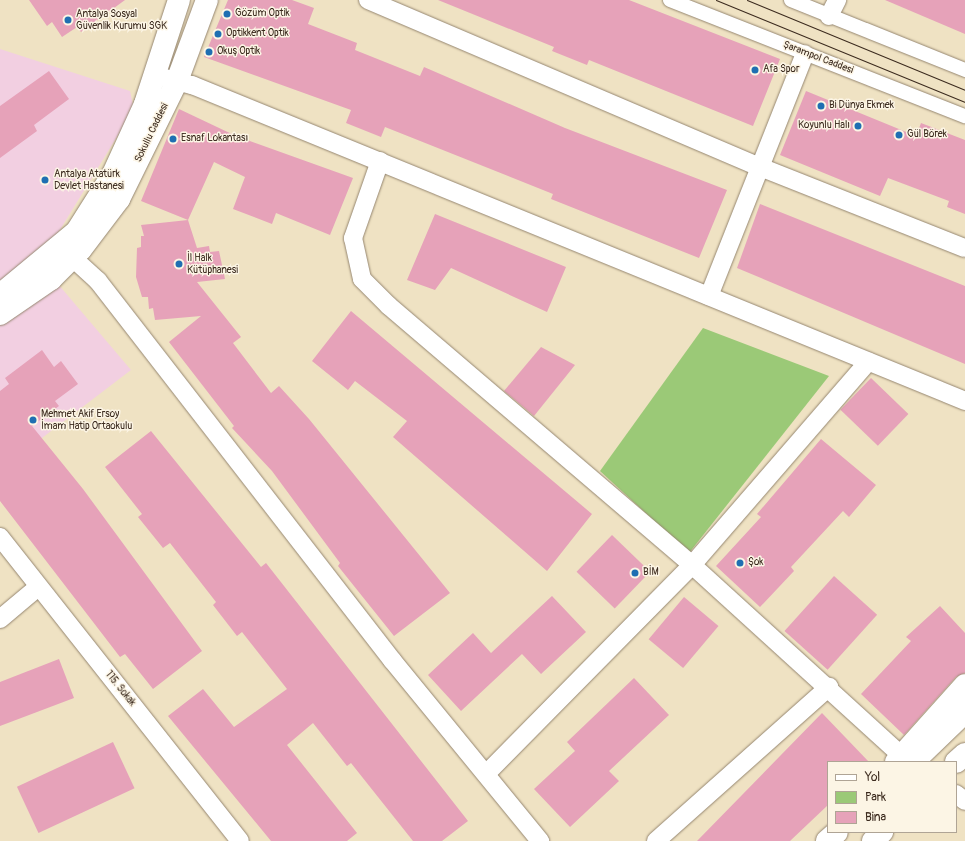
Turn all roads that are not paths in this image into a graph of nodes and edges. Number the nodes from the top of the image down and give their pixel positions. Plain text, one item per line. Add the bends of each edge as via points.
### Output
1 (179, 0) edge
2 (206, 0) edge
3 (368, 0) edge
4 (670, 0) edge
5 (791, 0) edge
6 (833, 8) edge
7 (805, 54) junction
8 (965, 70) edge
9 (153, 75) junction
10 (177, 81) junction
11 (965, 116) edge
12 (380, 161) junction
13 (760, 167) junction
14 (965, 248) edge
15 (67, 251) junction
16 (0, 295) edge
17 (709, 296) junction
18 (0, 314) edge
19 (868, 362) junction
20 (965, 401) edge
21 (0, 537) edge
22 (692, 565) junction
23 (38, 587) junction
24 (0, 619) edge
25 (965, 686) edge
26 (829, 687) junction
27 (965, 712) edge
28 (965, 733) edge
29 (965, 754) edge
30 (903, 759) edge
31 (937, 761) edge
32 (957, 761) edge
33 (487, 773) junction
34 (957, 795) edge
35 (965, 801) edge
36 (836, 833) edge
37 (881, 833) edge
38 (240, 841) edge
39 (540, 841) edge
40 (656, 841) edge
41 (827, 841) edge
42 (873, 841) edge

1 - 9 main road, Sokullu Caddesi
2 - 10 main road, Sokullu Caddesi
3 - 13 street
4 - 7 street, Şarampol Caddesi
5 - 6 street
6 - 8 street
7 - 11 street, Şarampol Caddesi
7 - 13 street
9 - 10 street
9 - 15 main road, Sokullu Caddesi via 145,104 113,174
10 - 12 street
10 - 15 main road, Sokullu Caddesi via 119,199
12 - 17 street
12 - 22 street via 353,238 362,279 389,306
13 - 14 street
13 - 17 street
15 - 16 main road, Sokullu Caddesi
15 - 18 main road, Sokullu Caddesi via 51,279
15 - 33 street via 392,660
17 - 19 street
19 - 20 street
19 - 22 street
21 - 23 street, 115. Sokak
22 - 26 street
22 - 33 street
23 - 24 street
23 - 38 street, 115. Sokak
25 - 30 main road
26 - 30 street
26 - 40 street
27 - 30 main road
28 - 31 main road
29 - 32 main road
33 - 39 street
34 - 35 street
36 - 41 main road
37 - 42 main road

